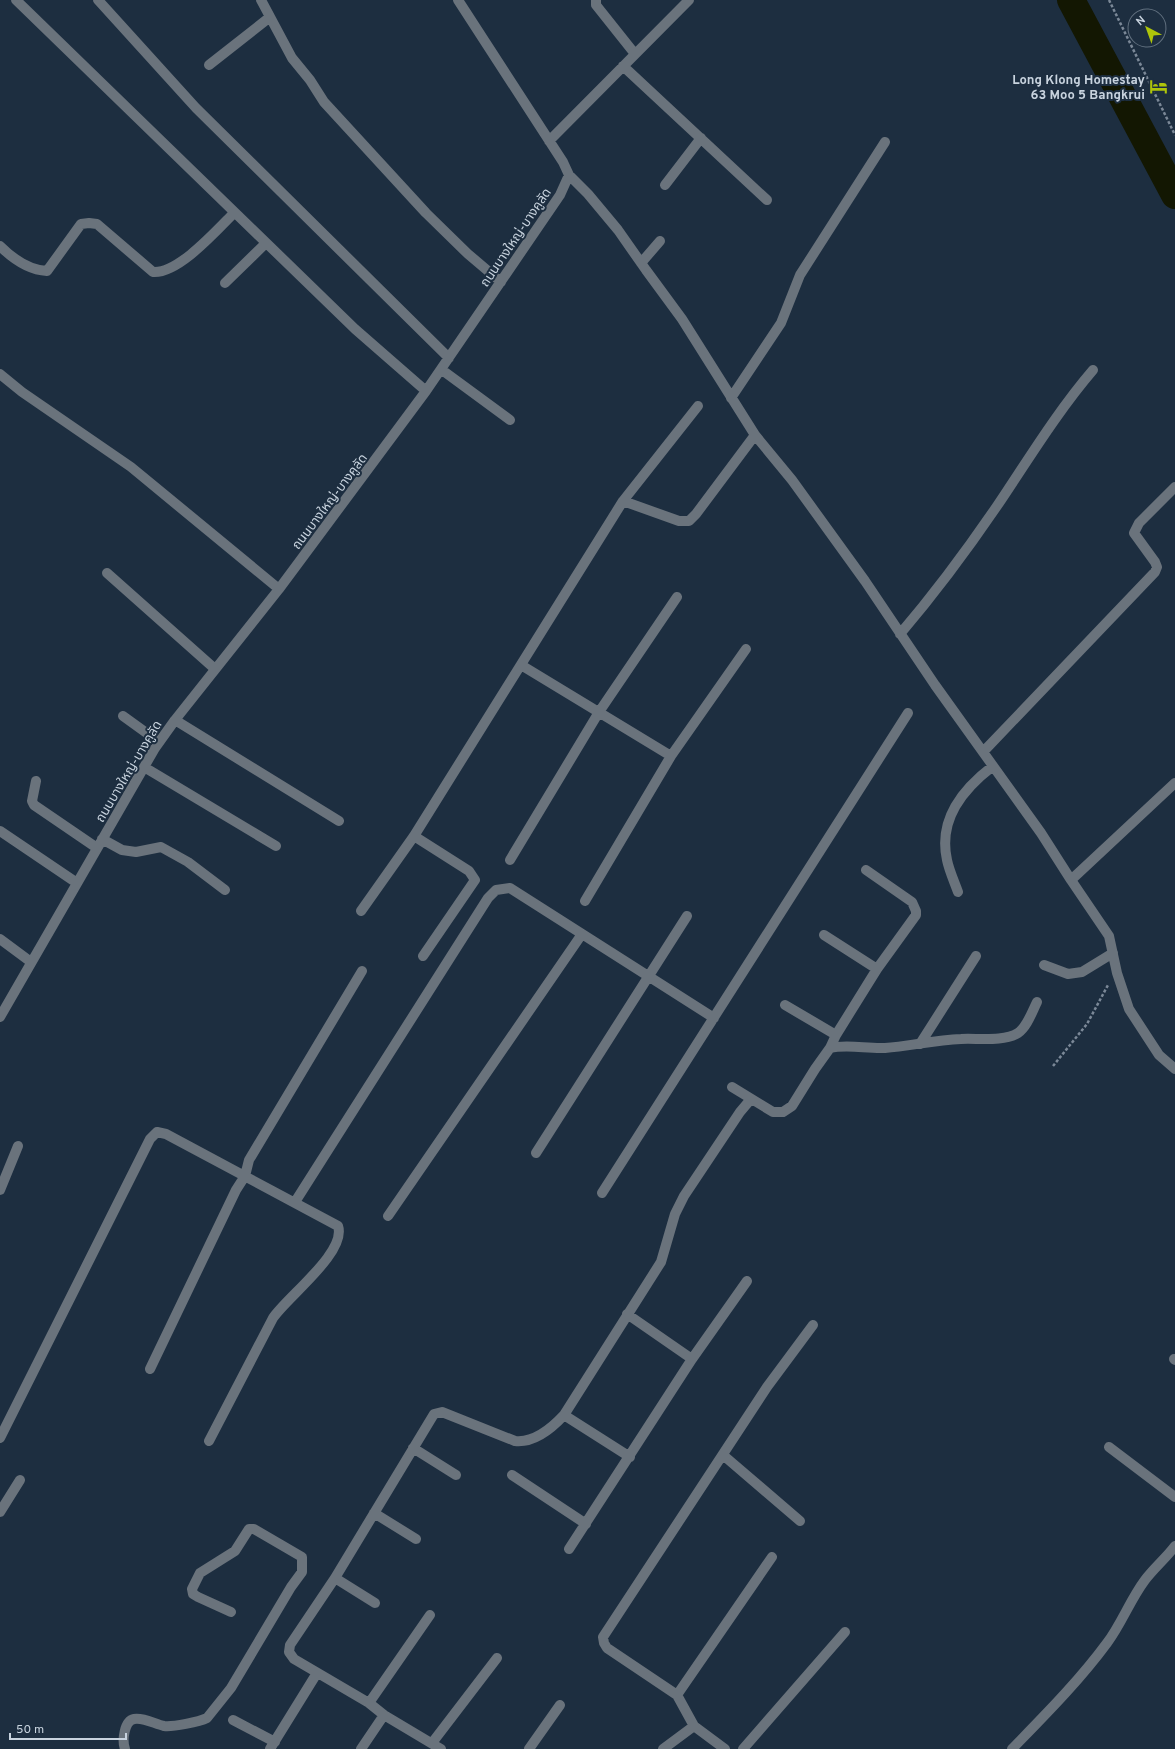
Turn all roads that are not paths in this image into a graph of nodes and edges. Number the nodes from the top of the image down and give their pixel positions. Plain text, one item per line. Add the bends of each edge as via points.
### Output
1 (16, 0) edge
2 (98, 0) edge
3 (262, 0) edge
4 (458, 0) edge
5 (596, 0) edge
6 (689, 0) edge
7 (270, 17) junction
8 (635, 54) junction
9 (209, 65) dead end
10 (623, 66) junction
11 (701, 138) junction
12 (549, 141) junction
13 (885, 142) dead end
14 (569, 175) junction
15 (665, 185) dead end
16 (767, 200) dead end
17 (234, 213) junction
18 (660, 241) dead end
19 (266, 243) junction
20 (0, 246) edge
21 (640, 263) junction
22 (501, 282) junction
23 (225, 283) dead end
24 (449, 358) junction
25 (442, 370) junction
26 (1093, 370) dead end
27 (0, 374) edge
28 (426, 391) junction
29 (731, 398) junction
30 (698, 406) dead end
31 (510, 420) dead end
32 (755, 435) junction
33 (1175, 487) edge
34 (623, 501) junction
35 (107, 573) dead end
36 (280, 589) junction
37 (677, 597) dead end
38 (900, 634) junction
39 (746, 649) dead end
40 (521, 665) junction
41 (215, 669) junction
42 (599, 712) junction
43 (908, 713) dead end
44 (122, 716) dead end
45 (175, 720) junction
46 (159, 742) junction
47 (983, 752) junction
48 (671, 756) junction
49 (993, 766) junction
50 (144, 767) junction
51 (36, 781) dead end
52 (1175, 783) edge
53 (339, 821) dead end
54 (0, 831) edge
55 (414, 836) junction
56 (102, 838) junction
57 (276, 846) dead end
58 (97, 848) junction
59 (510, 860) dead end
60 (866, 870) dead end
61 (1070, 880) junction
62 (77, 883) junction
63 (225, 890) dead end
64 (958, 892) dead end
65 (585, 901) dead end
66 (361, 911) dead end
67 (687, 916) dead end
68 (582, 934) junction
69 (824, 935) dead end
70 (0, 939) edge
71 (1113, 952) junction
72 (423, 956) dead end
73 (976, 956) dead end
74 (31, 962) junction
75 (1044, 965) dead end
76 (877, 969) junction
77 (362, 971) dead end
78 (648, 976) junction
79 (1037, 1002) dead end
80 (785, 1005) dead end
81 (1, 1014) edge
82 (714, 1018) junction
83 (836, 1035) junction
84 (920, 1044) junction
85 (830, 1048) junction
86 (1175, 1069) edge
87 (732, 1087) dead end
88 (752, 1099) junction
89 (18, 1146) dead end
90 (536, 1153) dead end
91 (245, 1176) junction
92 (0, 1190) edge
93 (602, 1193) dead end
94 (295, 1202) junction
95 (388, 1216) dead end
96 (747, 1281) dead end
97 (627, 1314) junction
98 (813, 1325) dead end
99 (692, 1359) junction
100 (150, 1369) dead end
101 (564, 1415) junction
102 (0, 1438) edge
103 (209, 1441) dead end
104 (1109, 1447) dead end
105 (413, 1448) junction
106 (723, 1455) junction
107 (630, 1457) junction
108 (456, 1475) dead end
109 (512, 1475) dead end
110 (20, 1480) dead end
111 (1175, 1497) edge
112 (0, 1512) edge
113 (374, 1512) junction
114 (800, 1522) dead end
115 (586, 1524) junction
116 (416, 1539) dead end
117 (1175, 1546) edge
118 (570, 1549) dead end
119 (772, 1557) dead end
120 (335, 1578) junction
121 (375, 1603) dead end
122 (231, 1612) dead end
123 (430, 1615) dead end
124 (845, 1632) dead end
125 (497, 1658) dead end
126 (317, 1673) junction
127 (677, 1695) junction
128 (369, 1703) junction
129 (560, 1705) dead end
130 (384, 1715) junction
131 (233, 1720) dead end
132 (694, 1726) junction
133 (272, 1746) edge
134 (437, 1746) edge
135 (125, 1749) edge
136 (361, 1749) edge
137 (528, 1749) edge
138 (663, 1749) edge
139 (725, 1749) edge
140 (743, 1749) edge
141 (1012, 1749) edge

1 - 17 street
2 - 24 street via 196,108
3 - 7 street
4 - 12 street
5 - 8 street via 596,5
6 - 8 street
7 - 9 street
7 - 22 street via 292,58 324,102 426,213
8 - 10 street
10 - 11 street
10 - 12 street
11 - 15 street
11 - 16 street
12 - 14 street via 564,162
13 - 29 street via 800,275 781,323
14 - 21 street via 618,230
14 - 22 street, ถนนบางใหญ่-บางคูลัด via 560,195
17 - 19 street
17 - 20 street via 179,264 160,273 153,272 97,224 89,222 81,224 47,271 38,270 12,257
18 - 21 street
19 - 23 street
19 - 28 street via 355,330
21 - 29 street via 682,319
22 - 24 street, ถนนบางใหญ่-บางคูลัด
24 - 25 street, ถนนบางใหญ่-บางคูลัด
25 - 28 street, ถนนบางใหญ่-บางคูลัด
25 - 31 street
26 - 38 street via 1074,392 932,596
27 - 36 street via 131,467
28 - 36 street, ถนนบางใหญ่-บางคูลัด
29 - 32 street
30 - 34 street
32 - 34 street via 689,521 679,521
32 - 38 street via 792,480
33 - 47 street via 1140,523 1134,534 1155,562 1155,572
34 - 40 street
35 - 41 street
36 - 41 street, ถนนบางใหญ่-บางคูลัด
37 - 42 street
38 - 47 street
39 - 48 street
40 - 42 street
40 - 55 street
41 - 45 street, ถนนบางใหญ่-บางคูลัด
42 - 48 street
42 - 59 street
43 - 82 street
44 - 46 street
45 - 46 street, ถนนบางใหญ่-บางคูลัด
45 - 53 street
46 - 50 street, ถนนบางใหญ่-บางคูลัด
47 - 49 street
48 - 65 street
49 - 61 street via 1041,833
49 - 64 street via 974,780 950,812 945,839 947,859
50 - 56 street, ถนนบางใหญ่-บางคูลัด
50 - 57 street
51 - 58 street via 32,801 34,805
52 - 61 street
54 - 62 street
55 - 66 street
55 - 72 street via 469,871 475,880
56 - 58 street, ถนนบางใหญ่-บางคูลัด
56 - 63 street via 122,850 136,852 161,847 188,862
58 - 62 street, ถนนบางใหญ่-บางคูลัด
60 - 76 street via 912,902 916,911 916,915
61 - 71 street via 1109,936
62 - 74 street, ถนนบางใหญ่-บางคูลัด
67 - 78 street
68 - 78 street
68 - 94 street via 510,888 496,890 488,898
68 - 95 street
69 - 76 street
70 - 74 street
71 - 75 street via 1082,972 1068,974
71 - 86 street via 1128,1009 1159,1055
73 - 84 street
74 - 81 street, ถนนบางใหญ่-บางคูลัด
76 - 83 street
77 - 91 street via 248,1160
78 - 82 street
78 - 90 street
79 - 84 street via 1024,1027 1017,1033 987,1040 962,1039
80 - 83 street
82 - 93 street
83 - 85 street
84 - 85 street via 868,1049 837,1046
85 - 88 street via 792,1106 783,1112 773,1112
87 - 88 street
88 - 97 street via 740,1112 684,1196 675,1214 661,1262
89 - 92 street
91 - 94 street
91 - 100 street
91 - 102 street via 166,1134 157,1132 150,1139
94 - 103 street via 338,1226 338,1240 318,1272 280,1307
96 - 99 street
97 - 99 street
97 - 101 street
98 - 106 street via 767,1386
99 - 107 street
101 - 105 street via 555,1425 523,1442 438,1412 434,1414
101 - 107 street
104 - 111 street
105 - 108 street
105 - 113 street
106 - 114 street
106 - 127 street via 603,1637 607,1648
107 - 115 street
109 - 115 street
110 - 112 street
113 - 116 street
113 - 120 street
115 - 118 street
117 - 141 street via 1145,1579 1108,1642 1084,1672
119 - 127 street
120 - 121 street
120 - 126 street via 290,1644 289,1652 294,1659
122 - 135 street via 198,1597 192,1590 200,1574 235,1551 249,1529 254,1528 302,1557 302,1572 231,1688 207,1718 166,1726 132,1719 128,1723 123,1740
123 - 128 street
124 - 140 street
125 - 134 street
126 - 128 street
126 - 133 street
127 - 132 street
128 - 130 street
129 - 137 street
130 - 134 street
130 - 136 street
131 - 133 street
132 - 138 street
132 - 139 street

